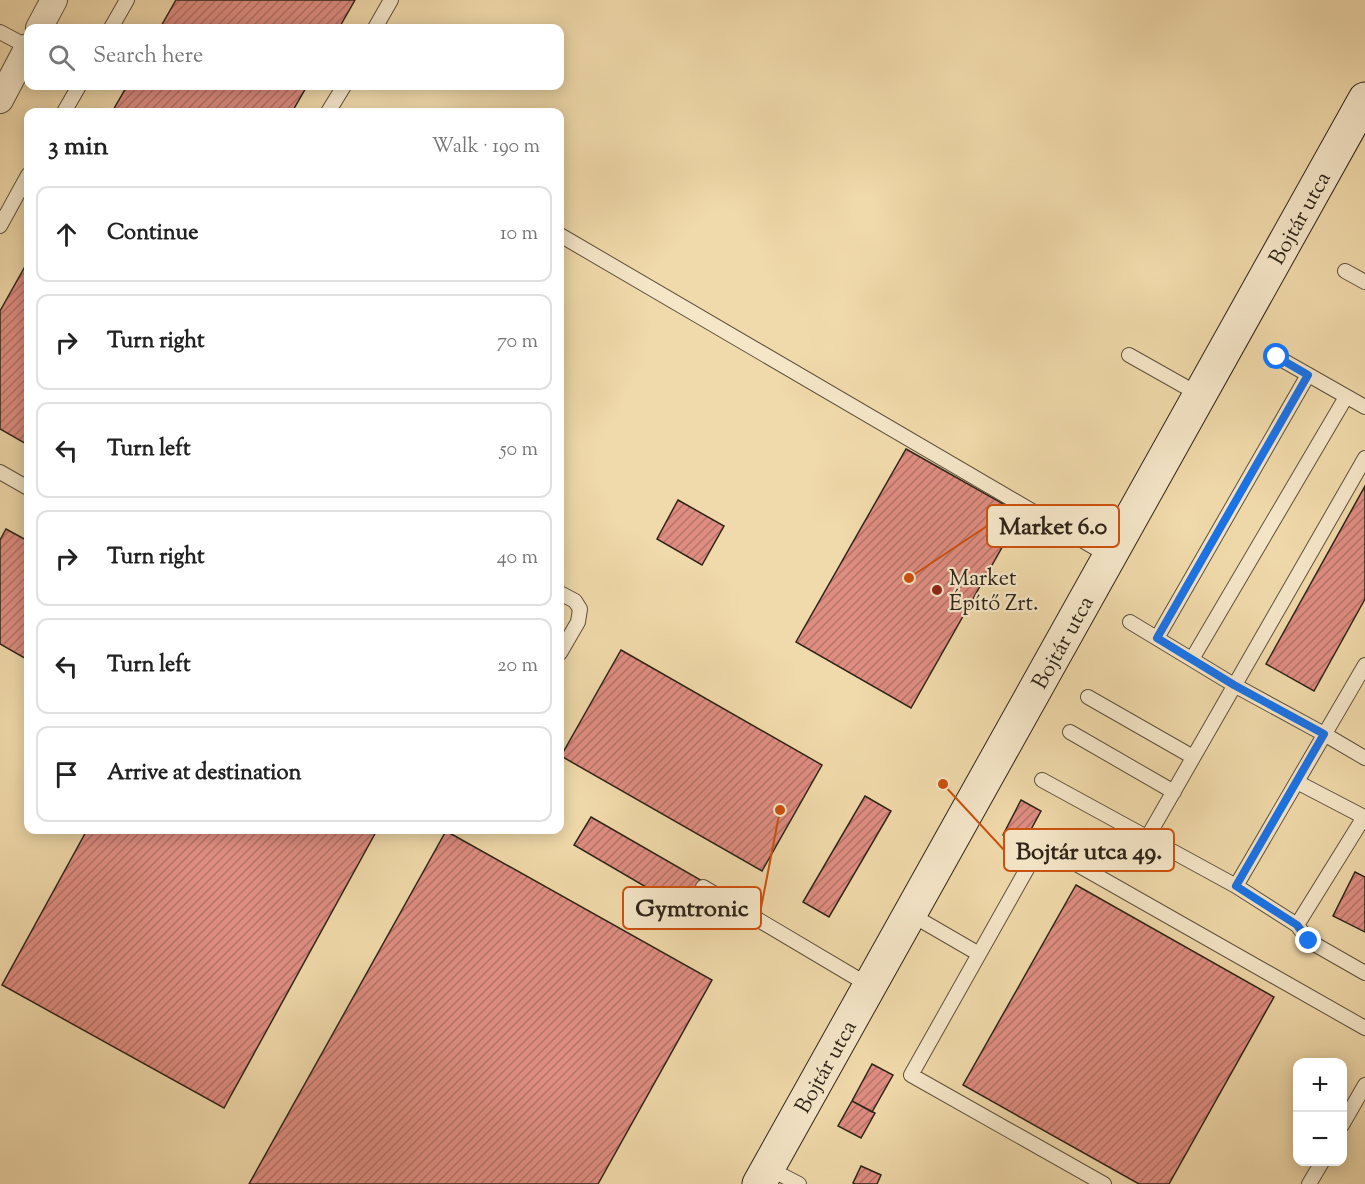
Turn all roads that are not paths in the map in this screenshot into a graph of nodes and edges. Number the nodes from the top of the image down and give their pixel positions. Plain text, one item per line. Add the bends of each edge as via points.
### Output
1 (54, 0) edge
2 (127, 0) edge
3 (391, 0) edge
4 (41, 24) edge
5 (113, 24) edge
6 (377, 24) edge
7 (0, 32) edge
8 (24, 45) edge
9 (24, 54) edge
10 (77, 90) edge
11 (342, 90) edge
12 (0, 99) edge
13 (1365, 99) edge
14 (66, 108) edge
15 (330, 108) edge
16 (24, 182) edge
17 (0, 226) edge
18 (564, 237) edge
19 (1345, 271) dead end
20 (1365, 282) edge
21 (1129, 355) dead end
22 (1277, 357) dead end
23 (1308, 375) junction
24 (1200, 394) junction
25 (1346, 396) junction
26 (1365, 407) edge
27 (1365, 458) edge
28 (0, 472) edge
29 (24, 486) edge
30 (1110, 557) junction
31 (564, 595) edge
32 (1130, 622) dead end
33 (1157, 638) junction
34 (564, 646) edge
35 (1192, 659) junction
36 (1365, 664) edge
37 (1234, 685) junction
38 (1088, 697) dead end
39 (1070, 732) dead end
40 (1324, 734) junction
41 (1193, 757) junction
42 (1365, 759) edge
43 (1042, 780) dead end
44 (1297, 782) junction
45 (1174, 792) junction
46 (1147, 838) junction
47 (1236, 886) junction
48 (703, 887) dead end
49 (910, 914) junction
50 (1297, 925) junction
51 (979, 954) junction
52 (1365, 973) edge
53 (870, 986) junction
54 (1365, 1028) edge
55 (1365, 1085) edge
56 (1347, 1116) edge
57 (1319, 1166) edge
58 (764, 1176) edge
59 (799, 1184) edge
60 (1104, 1184) edge
61 (1309, 1184) edge

1 - 4 street
2 - 5 lane
3 - 6 lane
7 - 8 lane
9 - 12 street
10 - 14 lane
11 - 15 lane
13 - 24 street, Bojtár utca
16 - 17 lane
18 - 30 lane
19 - 20 lane
21 - 24 lane
22 - 23 lane
23 - 25 lane
23 - 33 lane
24 - 30 street, Bojtár utca
25 - 26 lane
25 - 35 lane
27 - 37 lane
28 - 29 lane
30 - 49 street, Bojtár utca
31 - 34 lane via 580,609 578,622
32 - 33 lane
33 - 35 lane
35 - 37 lane
36 - 40 lane
37 - 40 lane
37 - 41 lane
38 - 41 lane
39 - 45 lane
40 - 42 lane
40 - 44 lane
41 - 45 lane
43 - 46 lane
44 - 47 lane
44 - 50 lane via 1364,817
45 - 46 lane
46 - 47 lane
47 - 50 lane
48 - 53 lane
49 - 51 lane
49 - 53 street, Bojtár utca
50 - 52 lane via 1309,941
51 - 54 lane via 1041,844
51 - 60 lane via 911,1075
53 - 58 street, Bojtár utca
55 - 56 lane
57 - 61 lane
58 - 59 lane

